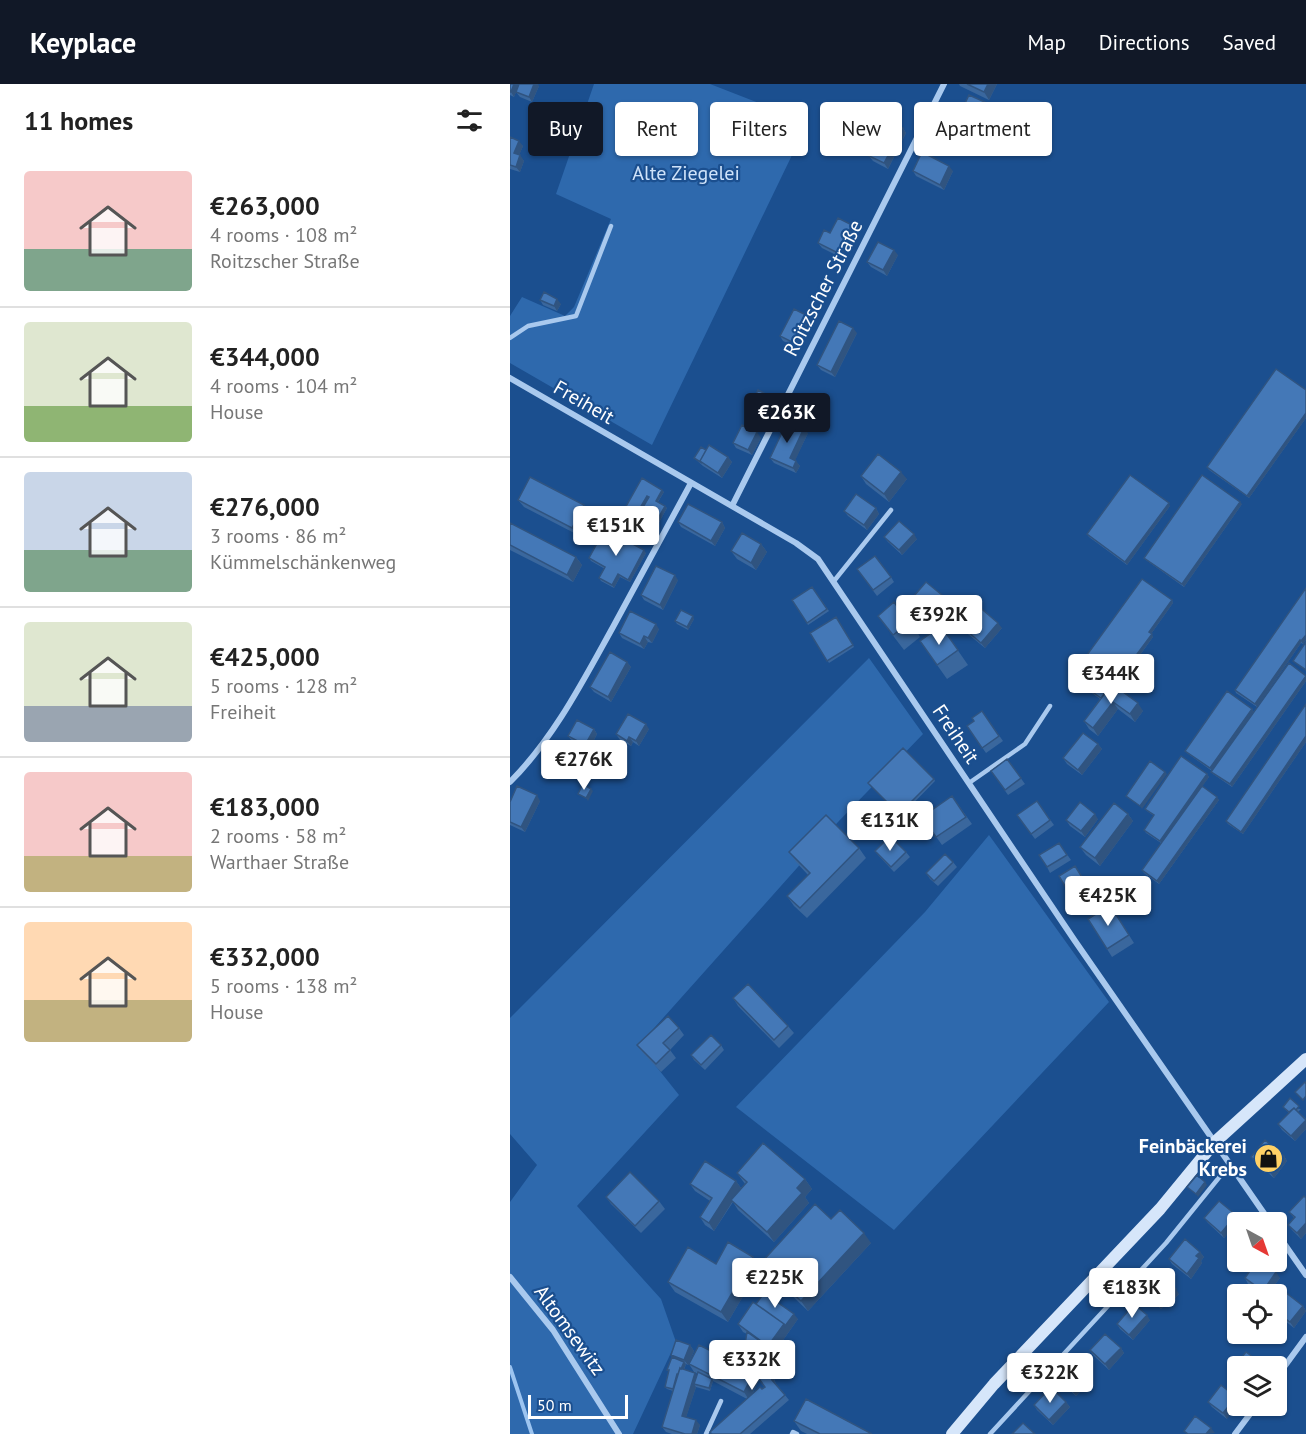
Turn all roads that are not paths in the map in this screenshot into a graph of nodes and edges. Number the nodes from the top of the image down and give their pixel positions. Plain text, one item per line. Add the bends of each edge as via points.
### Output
1 (944, 84) edge
2 (610, 226) dead end
3 (510, 338) edge
4 (510, 378) edge
5 (691, 483) junction
6 (732, 506) junction
7 (891, 510) dead end
8 (834, 581) junction
9 (1050, 706) dead end
10 (510, 782) edge
11 (969, 783) junction
12 (1306, 1059) edge
13 (1215, 1142) junction
14 (1230, 1164) junction
15 (1263, 1212) edge
16 (1287, 1248) edge
17 (1306, 1275) edge
18 (510, 1277) edge
19 (1306, 1338) edge
20 (1287, 1363) edge
21 (721, 1401) dead end
22 (1248, 1416) edge
23 (619, 1434) edge
24 (706, 1434) edge
25 (792, 1434) edge
26 (797, 1434) edge
27 (952, 1434) edge
28 (990, 1434) edge
29 (1235, 1434) edge

1 - 6 street, Roitzscher Straße
2 - 3 lane via 576,316 528,326
4 - 5 street, Freiheit
5 - 6 street, Freiheit
5 - 10 street via 556,727
6 - 8 street, Freiheit via 810,552
7 - 8 lane
8 - 11 street, Freiheit
9 - 11 lane via 1025,744
11 - 13 street, Freiheit
12 - 13 street
13 - 14 street, Freiheit
13 - 27 street via 1131,1240 1029,1346
14 - 15 street, Freiheit
14 - 28 lane via 1166,1243
16 - 17 street
18 - 23 street, Altomsewitz via 553,1330
19 - 20 street
21 - 24 lane
22 - 29 street
25 - 26 lane

